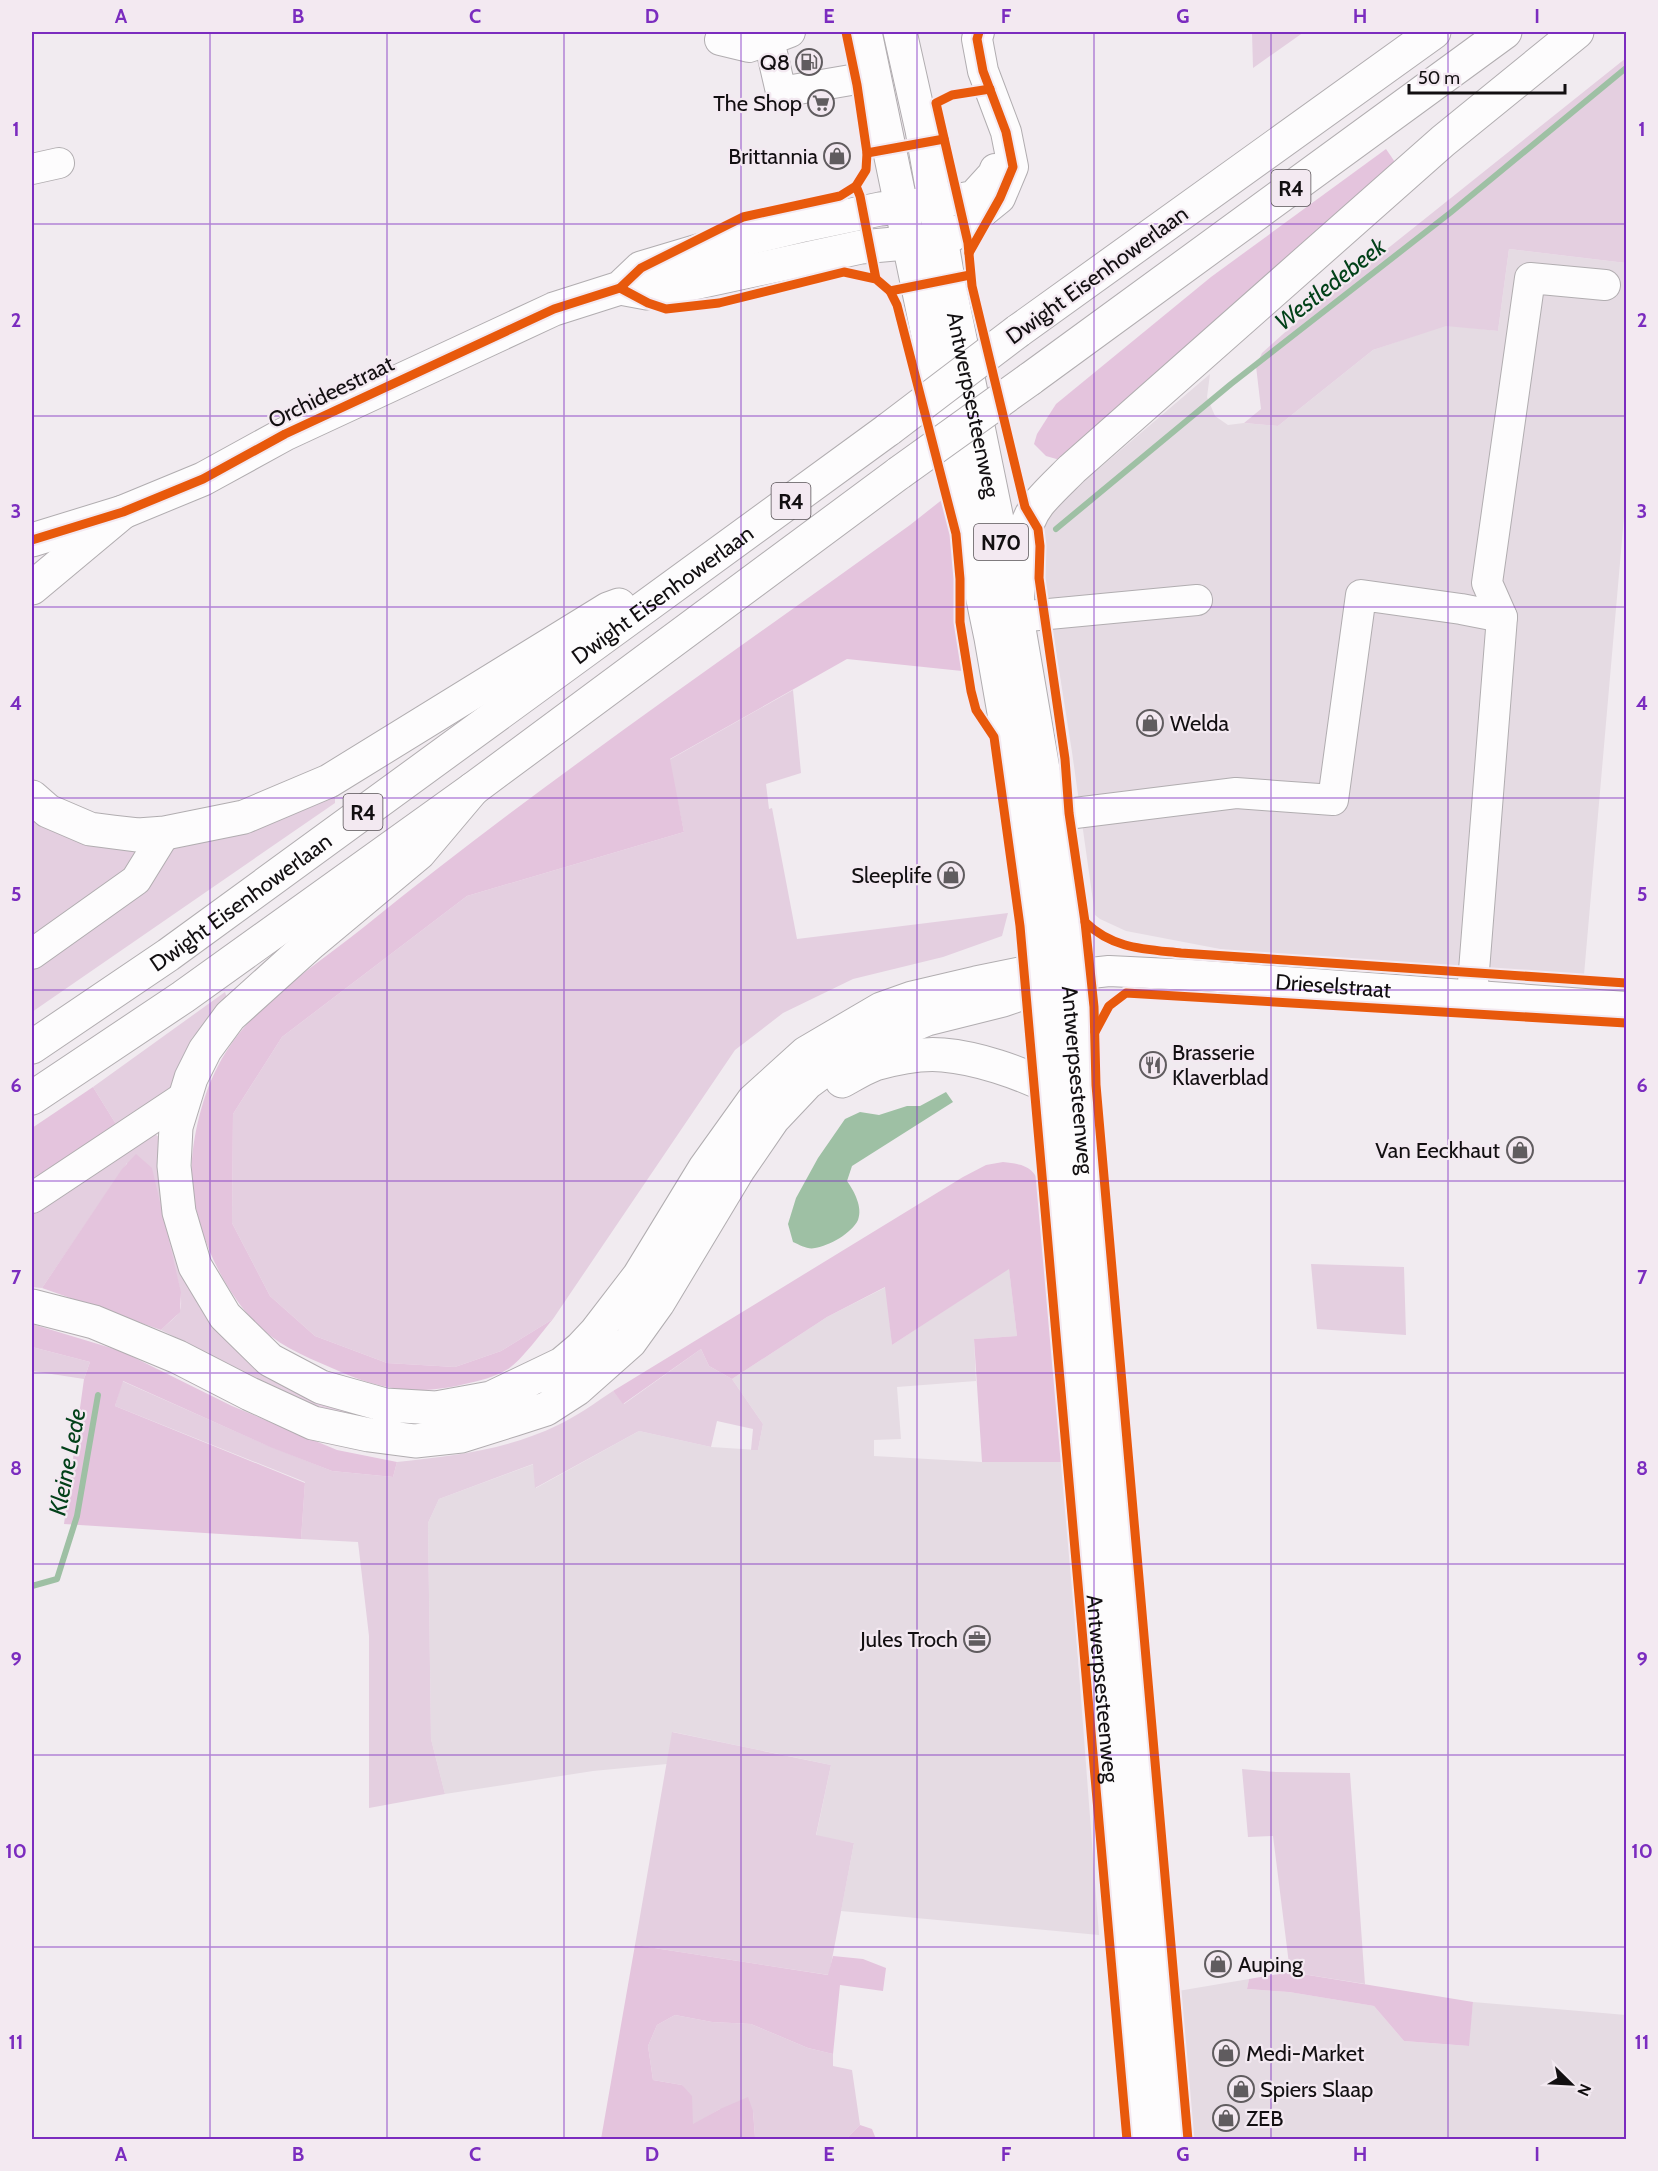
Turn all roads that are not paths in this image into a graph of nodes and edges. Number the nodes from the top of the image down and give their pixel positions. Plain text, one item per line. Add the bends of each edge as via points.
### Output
1 (865, 32) edge
2 (900, 32) edge
3 (979, 32) edge
4 (1434, 32) edge
5 (1505, 32) edge
6 (1577, 32) edge
7 (780, 36) edge
8 (720, 40) dead end
9 (874, 76) junction
10 (1006, 132) junction
11 (934, 204) junction
12 (900, 207) junction
13 (941, 239) junction
14 (908, 244) junction
15 (1605, 285) dead end
16 (620, 288) junction
17 (123, 512) junction
18 (32, 540) edge
19 (693, 574) junction
20 (32, 588) edge
21 (1197, 600) dead end
22 (1017, 617) junction
23 (1502, 617) junction
24 (473, 789) junction
25 (32, 797) edge
26 (1051, 816) junction
27 (165, 833) junction
28 (32, 954) edge
29 (1054, 977) junction
30 (1472, 996) junction
31 (1626, 1007) edge
32 (32, 1047) edge
33 (1049, 1087) junction
34 (184, 1097) junction
35 (32, 1098) edge
36 (773, 1119) junction
37 (32, 1198) edge
38 (32, 1306) edge
39 (1098, 1470) junction
40 (1139, 1932) junction
41 (1141, 2139) edge
42 (1172, 2139) edge

1 - 9 main road, Antwerpsesteenweg / N70
2 - 11 main road, Antwerpsesteenweg / N70
3 - 10 street via 983,71
4 - 19 main road, Dwight Eisenhowerlaan / R4, bridge via 1018,331
5 - 24 main road, Dwight Eisenhowerlaan / R4, bridge
6 - 22 main road via 1443,141 1072,469 1031,517 1021,548
7 - 8 street via 749,47
7 - 9 street via 781,92
9 - 12 main road, Antwerpsesteenweg / N70
10 - 11 street via 993,174 974,196
10 - 13 street via 1013,167 1000,198 953,236
11 - 12 main road, Orchideestraat
11 - 13 main road, Antwerpsesteenweg / N70
12 - 14 main road, Antwerpsesteenweg / N70
12 - 16 main road, Orchideestraat via 708,248 641,268
13 - 14 main road, Orchideestraat
13 - 22 main road, Antwerpsesteenweg / N70
14 - 16 main road, Orchideestraat via 861,247 647,293
14 - 29 main road, Antwerpsesteenweg / N70 via 987,618 1032,905
15 - 23 street via 1530,278 1487,583
16 - 17 main road, Orchideestraat via 554,309 295,430 203,479
17 - 18 main road, Orchideestraat
17 - 20 main road
19 - 27 main road via 608,609 329,782 244,817
19 - 32 main road, Dwight Eisenhowerlaan / R4 via 168,955
21 - 22 street
22 - 26 main road, Antwerpsesteenweg / N70
23 - 26 street via 1361,595 1333,800 1236,792
23 - 30 street
24 - 34 main road via 420,854 230,1016 205,1050
24 - 35 main road, Dwight Eisenhowerlaan / R4 via 183,997
25 - 27 main road via 48,811 90,829 138,835
26 - 29 main road, Antwerpsesteenweg / N70 via 1064,921
27 - 28 street via 136,880
29 - 30 street, Drieselstraat via 1109,971 1179,974
29 - 33 main road, Antwerpsesteenweg / N70
29 - 34 main road via 1024,973 912,998 881,1009 806,1053 753,1101 705,1168 639,1276 581,1348 562,1364 491,1398 436,1408 385,1405 321,1387 270,1360 225,1316 195,1266 179,1212 174,1166 176,1127
29 - 36 main road via 1026,992 927,1019 849,1052 807,1083
29 - 39 main road, Antwerpsesteenweg / N70
30 - 31 street, Drieselstraat
33 - 36 main road via 961,1058 908,1057 873,1065 810,1103
33 - 39 main road, Antwerpsesteenweg / N70
34 - 37 street
36 - 38 main road via 630,1342 577,1389 546,1409 461,1436 415,1441 313,1423 147,1344 94,1322
39 - 40 main road, Antwerpsesteenweg / N70
40 - 41 main road, Antwerpsesteenweg / N70
40 - 42 main road, Antwerpsesteenweg / N70

